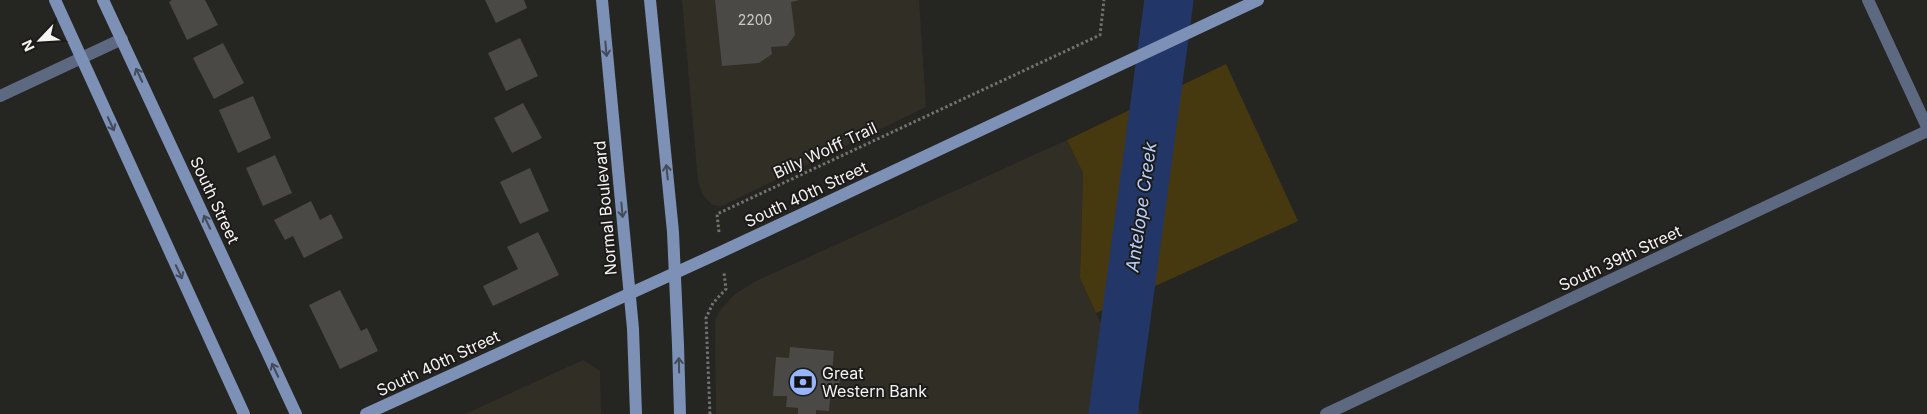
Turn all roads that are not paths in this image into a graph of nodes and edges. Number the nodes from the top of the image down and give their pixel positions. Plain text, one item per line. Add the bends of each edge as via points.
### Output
1 (55, 0) edge
2 (103, 0) edge
3 (602, 0) edge
4 (650, 0) edge
5 (1258, 0) edge
6 (1868, 0) edge
7 (122, 39) junction
8 (81, 59) junction
9 (0, 96) edge
10 (1927, 129) edge
11 (674, 273) junction
12 (630, 294) junction
13 (244, 414) edge
14 (296, 414) edge
15 (366, 414) edge
16 (636, 414) edge
17 (680, 414) edge
18 (1326, 414) edge

1 - 8 main road
2 - 7 main road, South Street
3 -> 12 main road, Normal Boulevard
11 -> 4 main road
5 - 11 main road, South 40th Street
6 - 10 street
7 - 8 street
14 -> 7 main road, South Street
8 - 9 street
8 -> 13 main road
10 - 18 street, South 39th Street
11 - 12 main road, South 40th Street
17 -> 11 main road
12 - 15 main road, South 40th Street
12 - 16 main road, Normal Boulevard

